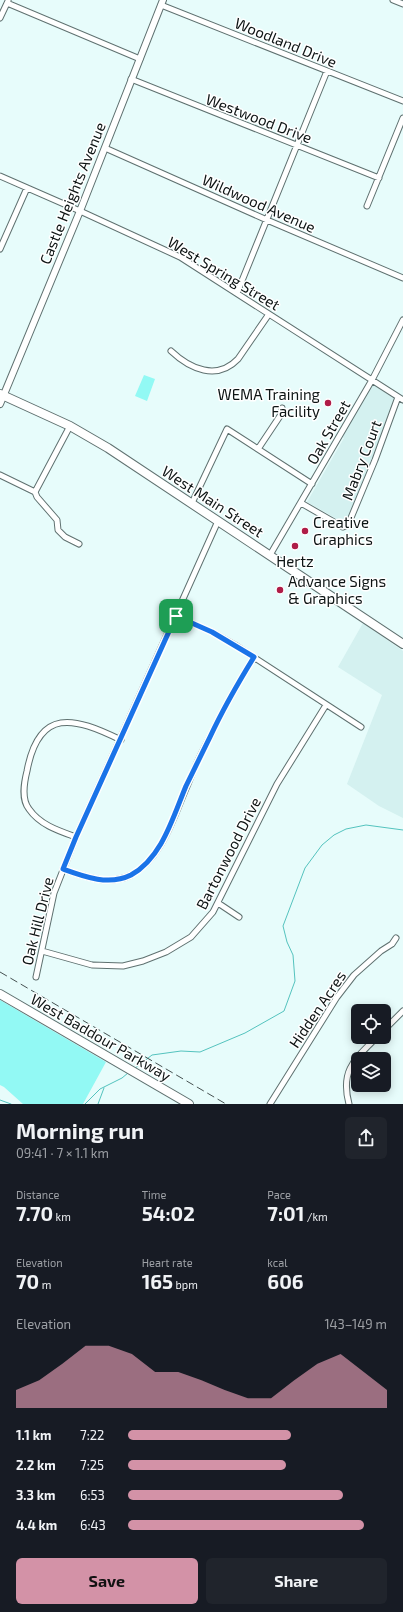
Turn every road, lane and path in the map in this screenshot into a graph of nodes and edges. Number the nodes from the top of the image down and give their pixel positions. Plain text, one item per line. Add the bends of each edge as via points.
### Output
1 (393, 0) edge
2 (8, 1) edge
3 (162, 3) edge
4 (403, 4) edge
5 (0, 18) edge
6 (140, 60) junction
7 (327, 71) junction
8 (131, 79) junction
9 (403, 100) edge
10 (403, 118) edge
11 (297, 145) junction
12 (105, 148) junction
13 (0, 176) edge
14 (379, 178) junction
15 (27, 188) junction
16 (367, 206) dead end
17 (80, 210) junction
18 (267, 220) junction
19 (0, 249) edge
20 (403, 278) edge
21 (237, 293) junction
22 (269, 314) junction
23 (403, 320) edge
24 (171, 351) dead end
25 (372, 380) junction
26 (2, 395) edge
27 (400, 399) edge
28 (0, 404) edge
29 (282, 408) dead end
30 (70, 426) junction
31 (258, 449) junction
32 (0, 475) edge
33 (312, 484) junction
34 (35, 492) junction
35 (192, 503) junction
36 (301, 503) junction
37 (218, 521) junction
38 (79, 544) dead end
39 (270, 555) junction
40 (176, 616) junction
41 (403, 644) edge
42 (254, 657) junction
43 (326, 705) junction
44 (362, 727) dead end
45 (121, 740) junction
46 (76, 837) junction
47 (63, 869) junction
48 (218, 904) junction
49 (239, 917) dead end
50 (396, 938) dead end
51 (42, 951) junction
52 (36, 977) dead end
53 (0, 994) edge
54 (403, 1011) edge
55 (391, 1023) edge
56 (370, 1044) edge
57 (189, 1104) edge
58 (270, 1104) edge
59 (349, 1104) edge

1 - 4 street
2 - 5 street
2 - 6 street
3 - 6 street, Castle Heights Avenue
3 - 7 street, Woodland Drive
6 - 8 street, Castle Heights Avenue
7 - 9 street, Woodland Drive
7 - 11 street
8 - 11 street, Westwood Drive
8 - 12 street, Castle Heights Avenue
10 - 14 street
11 - 14 street, Westwood Drive
11 - 18 street
12 - 17 street, Castle Heights Avenue
12 - 18 street, Wildwood Avenue
13 - 15 street, West Spring Street
14 - 16 street
15 - 17 street, West Spring Street
15 - 19 street
17 - 21 street, West Spring Street via 180,257
17 - 26 street, Castle Heights Avenue
18 - 20 street, Wildwood Avenue
18 - 21 street
21 - 22 street, West Spring Street
22 - 24 street via 238,359 223,369 200,370 185,363
22 - 25 street, West Spring Street
23 - 25 street, Oak Street
25 - 27 street, West Spring Street
25 - 33 street, Oak Street
26 - 28 street, Castle Heights Avenue
26 - 30 main road, West Main Street
27 - 36 street, Mabry Court via 348,524 343,527
29 - 31 street via 280,416
30 - 34 street
30 - 35 main road, West Main Street
31 - 33 street
31 - 35 street via 227,429
32 - 34 street
33 - 36 street, Oak Street
34 - 38 street via 57,520 58,530
35 - 37 main road, West Main Street
36 - 39 street, Oak Street
37 - 39 main road, West Main Street
37 - 40 street, Oak Hill Drive
39 - 41 main road, West Main Street
40 - 42 street via 212,632
40 - 45 street, Oak Hill Drive
42 - 43 street
42 - 47 street via 224,707 165,836 146,864 131,875 114,880 92,879
43 - 44 street
43 - 48 street, Bartonwood Drive via 277,784
45 - 46 street, Oak Hill Drive
45 - 46 street via 86,724 64,723 46,729 33,746 26,773 26,805 42,822
46 - 47 street, Oak Hill Drive
47 - 51 street, Oak Hill Drive via 54,893
48 - 49 street
48 - 51 street, Bartonwood Drive via 191,937 166,952 132,964 92,965
50 - 58 street, Hidden Acres via 354,975 337,997
51 - 52 street, Oak Hill Drive
53 - 57 main road, West Baddour Parkway
54 - 55 street
56 - 59 street via 348,1071

